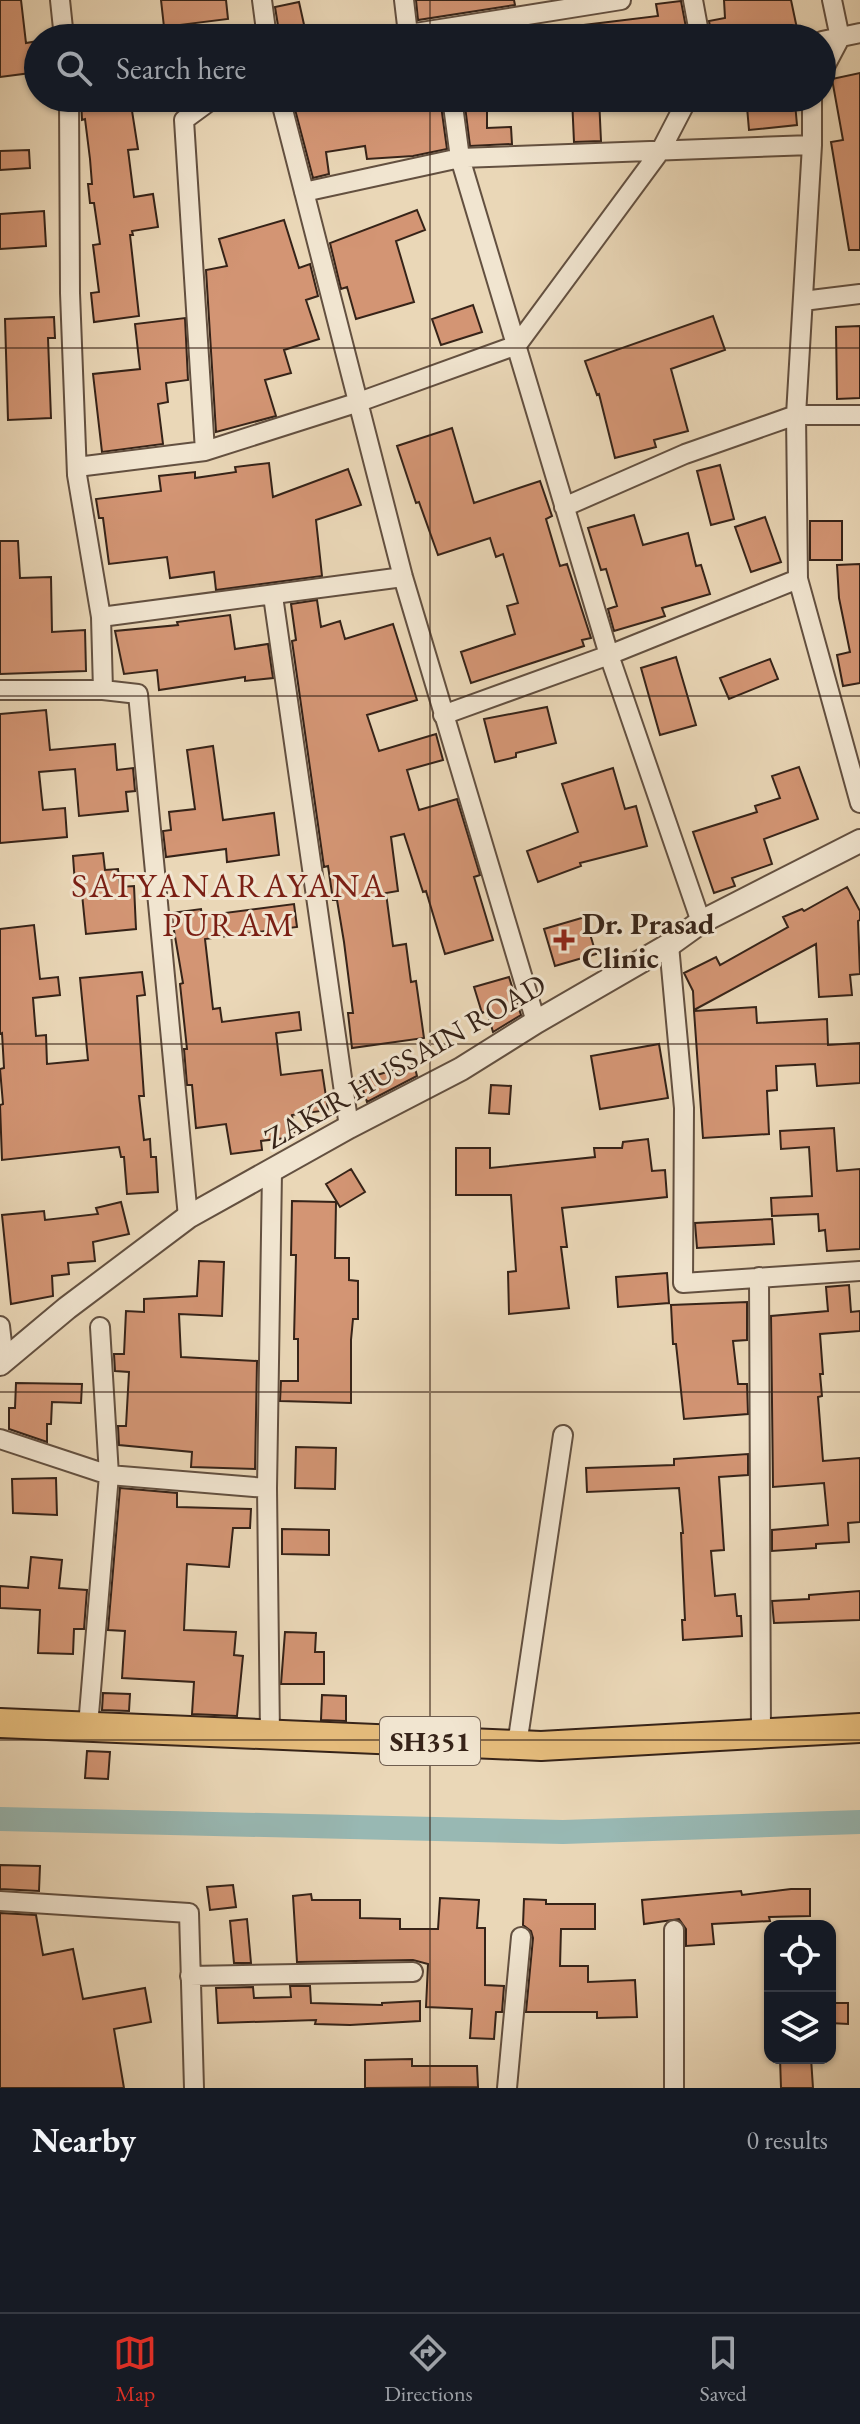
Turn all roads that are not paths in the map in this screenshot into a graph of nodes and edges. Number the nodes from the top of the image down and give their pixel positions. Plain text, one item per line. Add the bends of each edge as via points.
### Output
1 (60, 0) edge
2 (262, 0) edge
3 (404, 0) edge
4 (621, 0) edge
5 (693, 0) edge
6 (832, 0) edge
7 (544, 6) edge
8 (63, 24) edge
9 (265, 24) edge
10 (407, 24) edge
11 (477, 24) edge
12 (697, 24) edge
13 (831, 24) edge
14 (860, 33) edge
15 (836, 38) edge
16 (69, 112) edge
17 (195, 112) edge
18 (284, 112) edge
19 (454, 112) edge
20 (681, 112) edge
21 (812, 112) edge
22 (812, 145) junction
23 (661, 150) junction
24 (460, 158) junction
25 (304, 192) junction
26 (860, 294) edge
27 (803, 301) junction
28 (517, 345) junction
29 (359, 402) junction
30 (796, 415) junction
31 (860, 415) edge
32 (205, 451) junction
33 (77, 467) junction
34 (564, 507) junction
35 (403, 577) junction
36 (798, 579) junction
37 (273, 596) junction
38 (101, 617) junction
39 (609, 655) junction
40 (0, 690) edge
41 (103, 690) junction
42 (443, 715) junction
43 (860, 803) edge
44 (860, 841) edge
45 (701, 922) junction
46 (669, 945) junction
47 (536, 1022) junction
48 (349, 1127) junction
49 (272, 1172) junction
50 (188, 1217) junction
51 (860, 1271) edge
52 (759, 1277) junction
53 (0, 1326) edge
54 (100, 1327) dead end
55 (2, 1362) edge
56 (563, 1435) dead end
57 (0, 1439) edge
58 (109, 1475) junction
59 (267, 1488) junction
60 (0, 1723) edge
61 (88, 1726) junction
62 (860, 1728) edge
63 (270, 1734) junction
64 (761, 1735) junction
65 (517, 1745) junction
66 (0, 1901) edge
67 (674, 1930) dead end
68 (521, 1937) dead end
69 (413, 1972) dead end
70 (190, 1976) junction
71 (194, 2088) edge
72 (507, 2088) edge
73 (674, 2088) edge

1 - 8 street
2 - 9 street
3 - 10 street
4 - 7 street
5 - 12 street
6 - 13 street
7 - 11 street
14 - 15 street
16 - 33 street
17 - 32 street via 184,120
18 - 25 street
19 - 24 street
20 - 23 street
21 - 22 street
22 - 23 street
22 - 27 street
23 - 24 street
23 - 28 street
24 - 25 street
24 - 28 street
25 - 29 street
26 - 27 street
27 - 30 street
28 - 29 street
28 - 34 street
29 - 32 street
29 - 35 street
30 - 31 street
30 - 34 street via 685,454
30 - 36 street
32 - 33 street
33 - 38 street
34 - 39 street
35 - 37 street
35 - 42 street
36 - 39 street
36 - 43 street
37 - 38 street
37 - 48 street
38 - 41 street
39 - 42 street
39 - 45 street
40 - 41 street
41 - 50 street via 138,694
42 - 47 street
44 - 45 street, ZAKIR HUSSAIN ROAD
45 - 46 street, ZAKIR HUSSAIN ROAD
46 - 47 street, ZAKIR HUSSAIN ROAD
46 - 52 street via 684,1108 683,1283
47 - 48 street, ZAKIR HUSSAIN ROAD via 461,1069
48 - 49 street, ZAKIR HUSSAIN ROAD
49 - 50 street, ZAKIR HUSSAIN ROAD
49 - 59 street
50 - 55 street, ZAKIR HUSSAIN ROAD
51 - 52 street
52 - 64 street
53 - 55 street
54 - 58 street
56 - 65 street
57 - 58 street
58 - 59 street
58 - 61 street
59 - 63 street
60 - 61 main road, SH351
61 - 63 main road, SH351
62 - 64 main road, SH351
63 - 65 main road, SH351
64 - 65 main road, SH351
66 - 70 street via 189,1913
67 - 73 street
68 - 72 street
69 - 70 street
70 - 71 street

